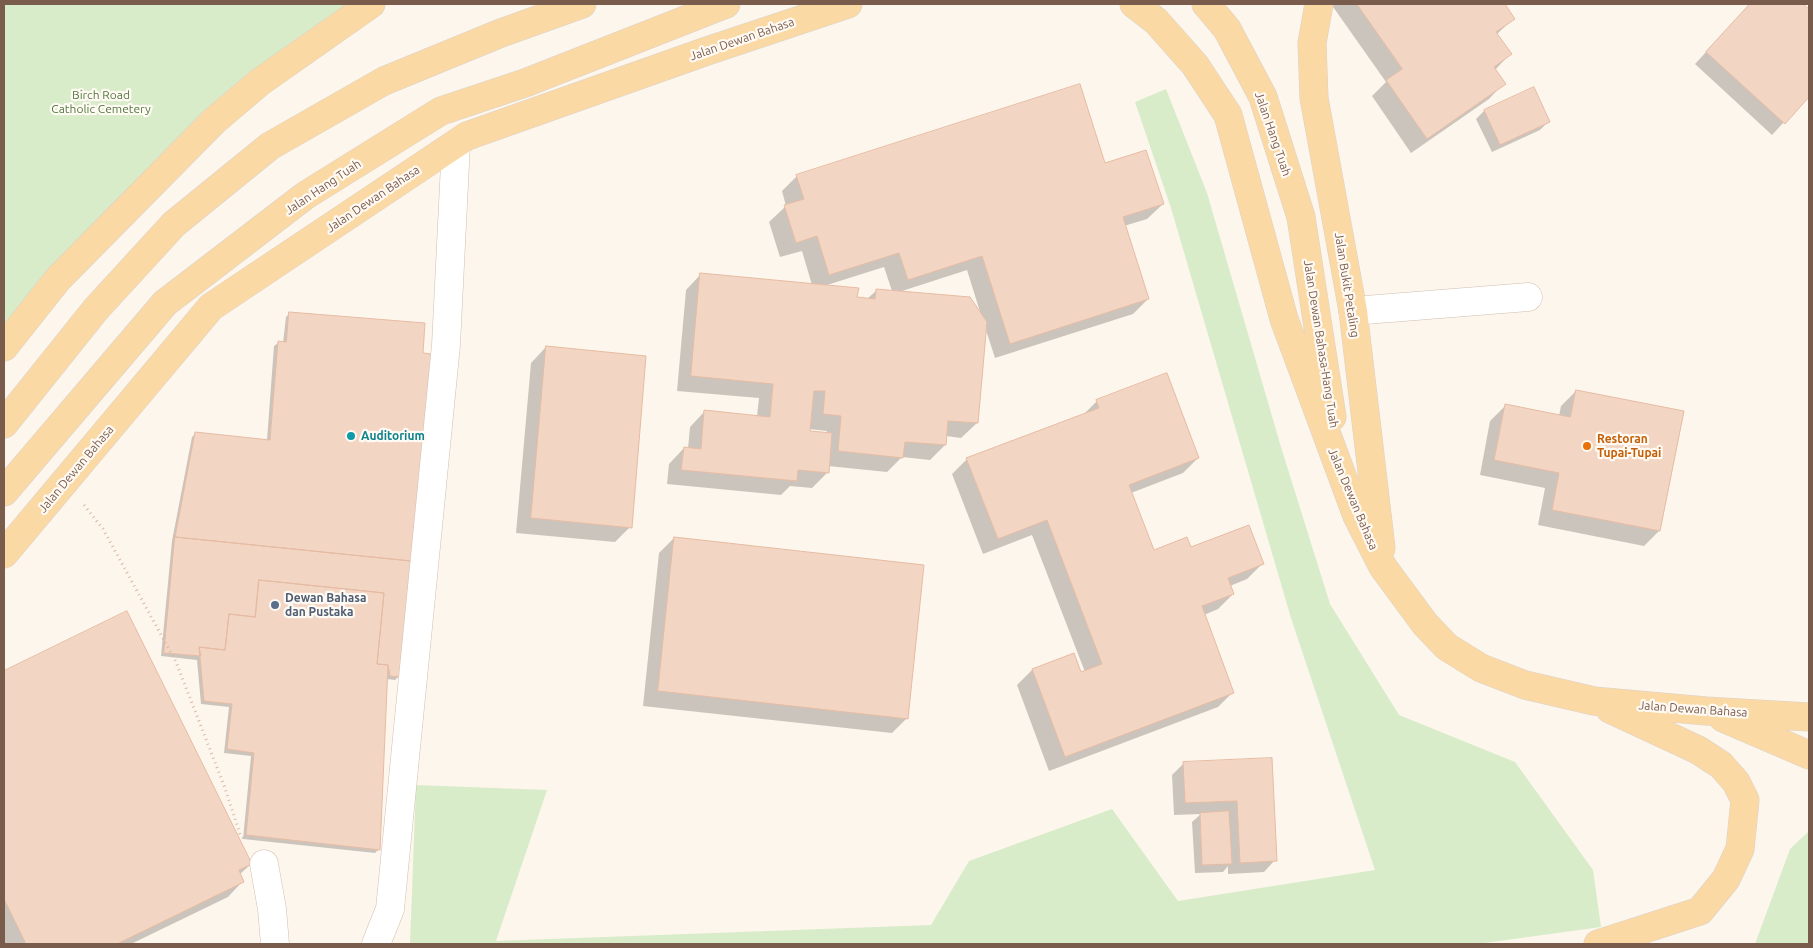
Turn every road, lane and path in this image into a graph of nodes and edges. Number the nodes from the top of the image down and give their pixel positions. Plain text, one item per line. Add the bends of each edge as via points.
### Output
1 (371, 4) edge
2 (582, 4) edge
3 (728, 4) edge
4 (848, 4) edge
5 (1134, 4) edge
6 (1206, 4) edge
7 (1319, 4) edge
8 (770, 30) junction
9 (456, 144) junction
10 (1301, 218) joint
11 (1528, 297) dead end
12 (1353, 310) junction
13 (4, 347) edge
14 (4, 424) edge
15 (1339, 470) junction
16 (65, 481) junction
17 (4, 492) edge
18 (4, 554) edge
19 (1383, 567) junction
20 (1594, 701) junction
21 (1706, 711) junction
22 (1809, 717) edge
23 (1809, 754) edge
24 (264, 864) joint
25 (275, 944) edge
26 (376, 944) edge
27 (1598, 944) edge

1 - 13 main road via 260,82 214,122 58,279
2 - 14 main road via 501,32 384,81 270,146 174,224 96,309
3 - 8 main road via 744,21
3 - 17 main road, Jalan Hang Tuah via 525,83 442,111 306,196 164,303
4 - 8 main road, Jalan Dewan Bahasa
5 - 15 main road, Jalan Dewan Bahasa via 1156,21 1196,65 1228,114 1284,319
6 - 10 main road, Jalan Hang Tuah via 1227,29 1263,97
7 - 12 main road, Jalan Bukit Petaling via 1312,43 1314,98
8 - 9 main road, Jalan Dewan Bahasa via 467,136
9 - 16 main road, Jalan Dewan Bahasa via 211,307
9 - 26 lane via 446,345 393,880 390,909
10 - 15 main road, Jalan Dewan Bahasa-Hang Tuah
11 - 12 lane
12 - 19 main road, Jalan Bukit Petaling
15 - 19 main road, Jalan Dewan Bahasa via 1357,516
16 - 18 main road, Jalan Dewan Bahasa
16 - 24 path via 103,529 176,662 240,834
19 - 20 main road, Jalan Dewan Bahasa via 1425,624 1447,647 1481,668 1525,685
20 - 21 main road, Jalan Dewan Bahasa
20 - 27 main road via 1698,750 1721,765 1746,800 1740,848 1726,879 1700,911
21 - 22 main road, Jalan Dewan Bahasa
21 - 23 main road
24 - 25 lane

